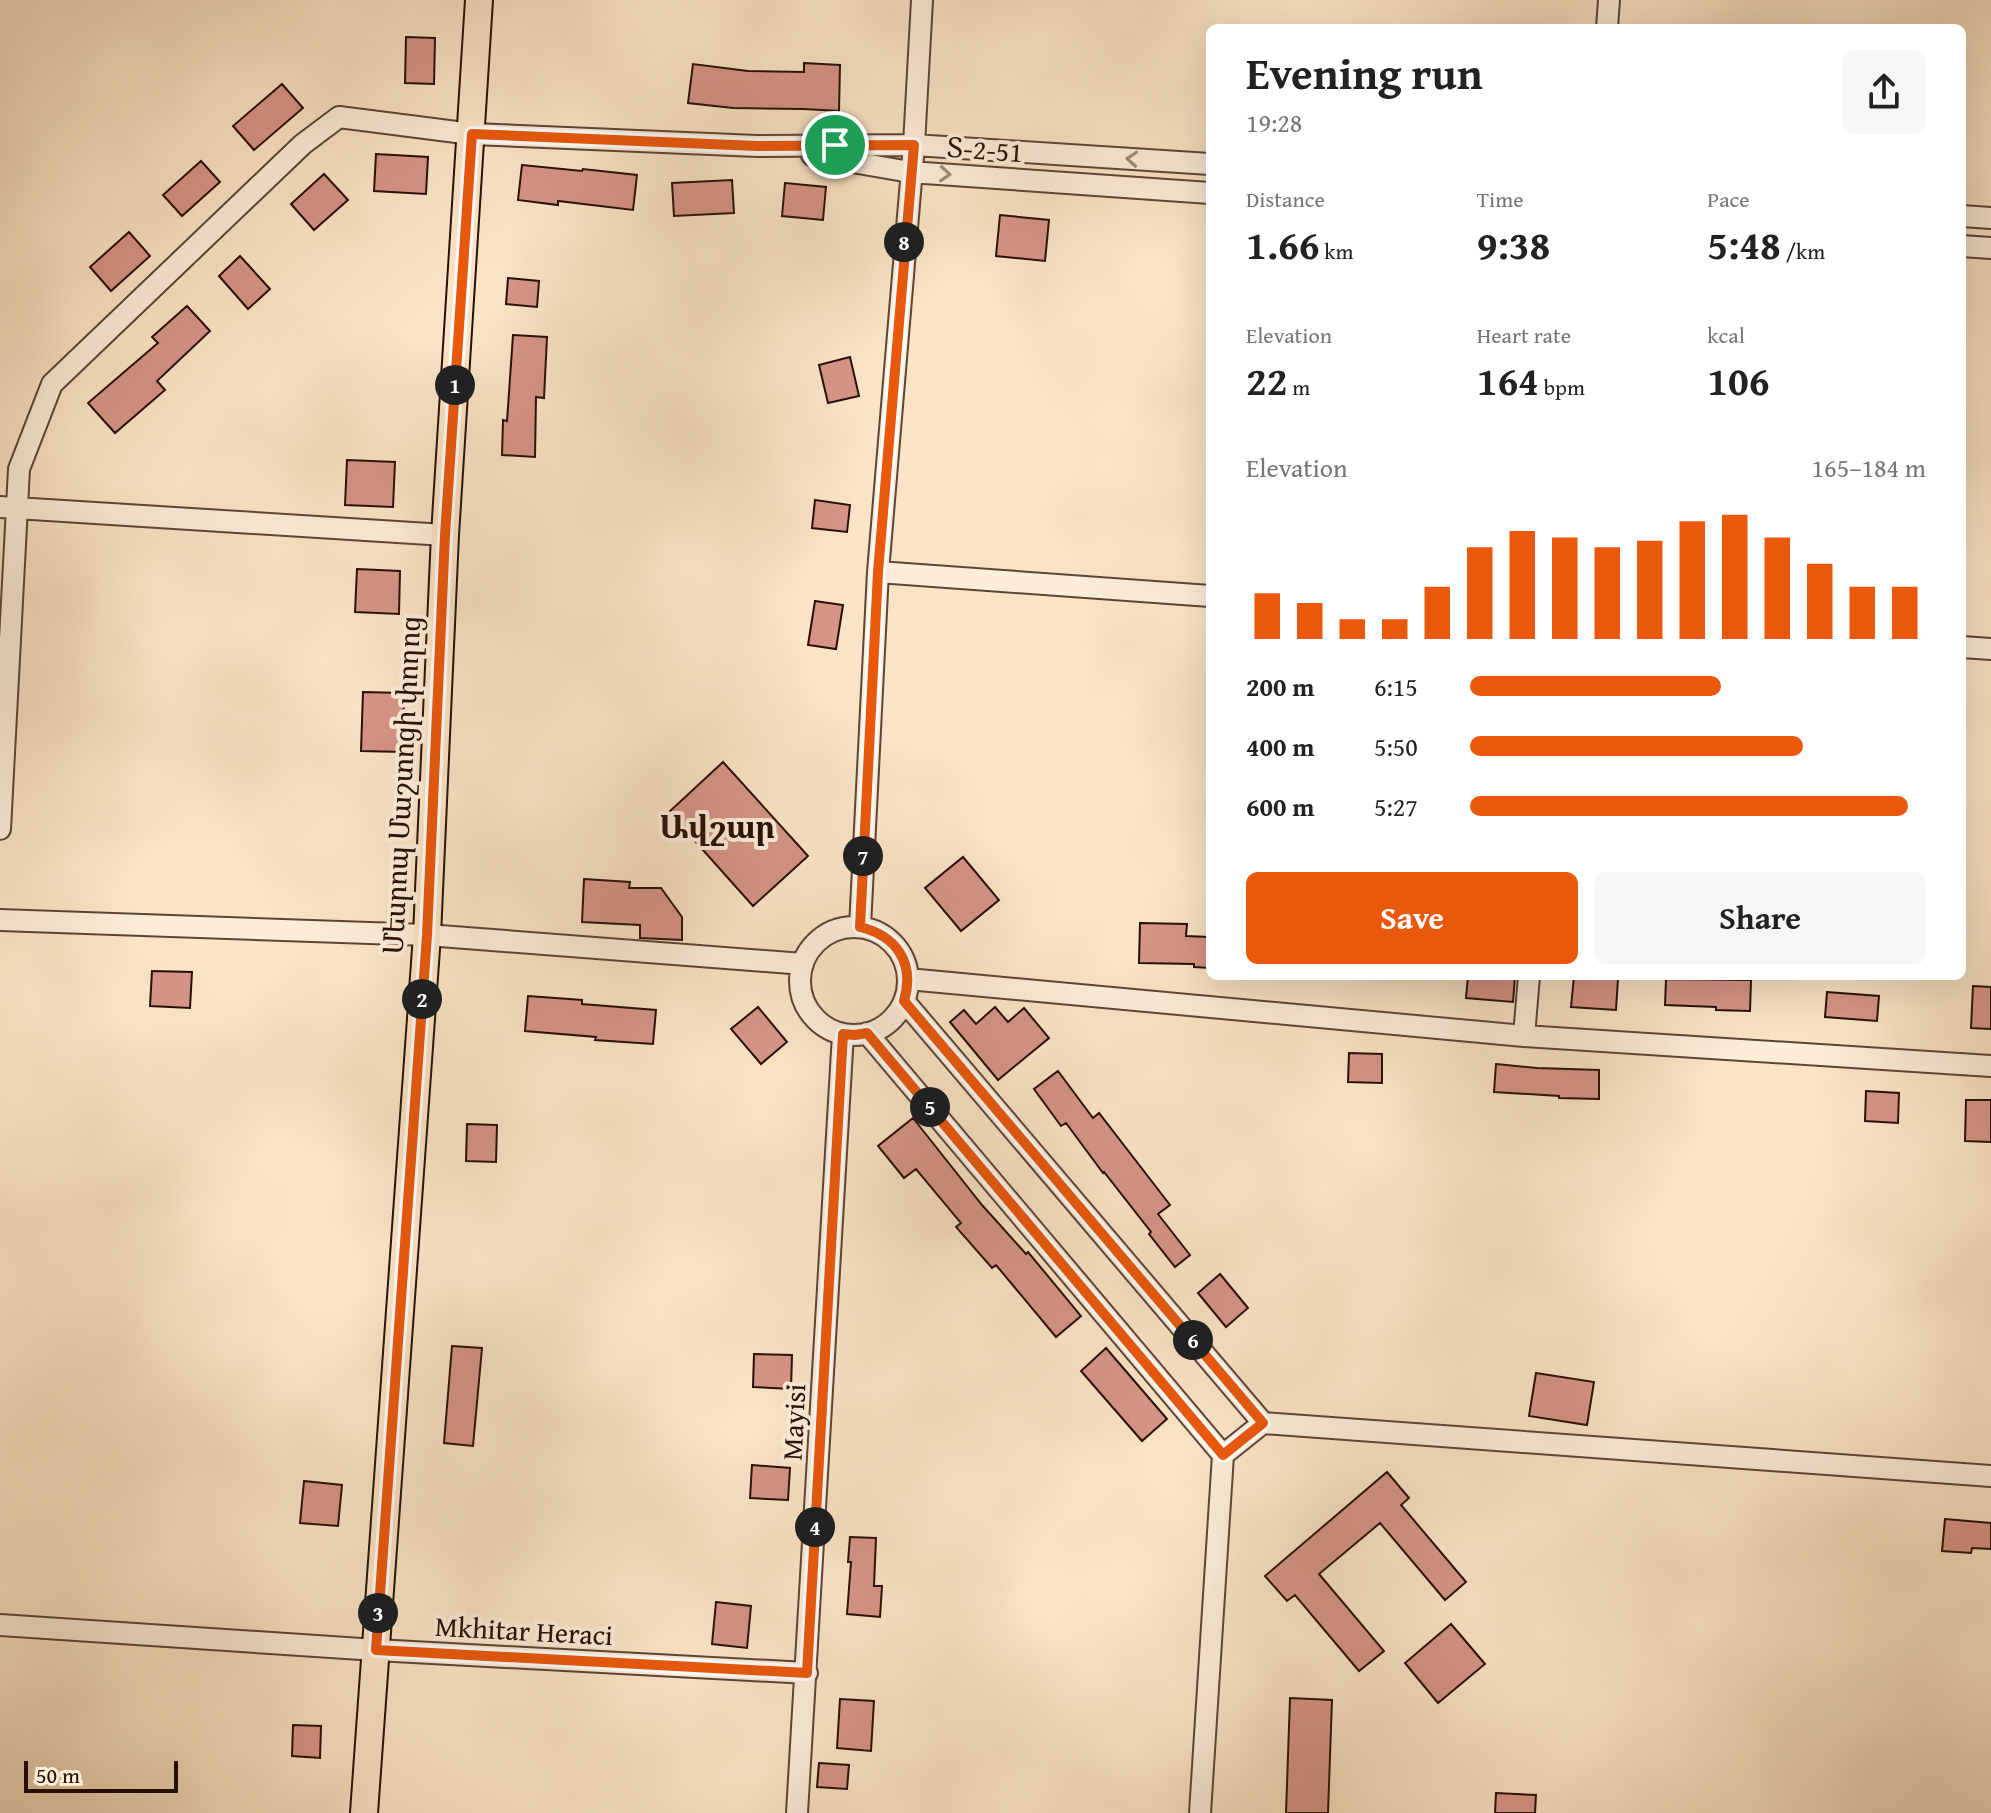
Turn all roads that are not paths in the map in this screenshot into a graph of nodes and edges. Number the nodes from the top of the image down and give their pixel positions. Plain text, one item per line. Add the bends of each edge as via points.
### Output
1 (479, 0) edge
2 (922, 0) edge
3 (1609, 0) edge
4 (1607, 24) edge
5 (472, 134) junction
6 (914, 145) junction
7 (757, 146) junction
8 (1206, 164) edge
9 (910, 172) junction
10 (1206, 193) edge
11 (1966, 216) edge
12 (1991, 218) edge
13 (1966, 246) edge
14 (1991, 248) edge
15 (8, 508) edge
16 (445, 535) junction
17 (878, 572) junction
18 (1206, 596) edge
19 (1966, 647) edge
20 (1991, 649) edge
21 (0, 829) edge
22 (0, 920) edge
23 (860, 927) junction
24 (427, 935) junction
25 (803, 964) junction
26 (908, 979) junction
27 (1529, 980) edge
28 (904, 1001) junction
29 (867, 1033) junction
30 (843, 1034) junction
31 (1524, 1036) junction
32 (1991, 1066) edge
33 (1263, 1423) junction
34 (1223, 1455) junction
35 (1991, 1476) edge
36 (0, 1625) edge
37 (376, 1650) junction
38 (807, 1673) junction
39 (364, 1813) edge
40 (797, 1813) edge
41 (1200, 1813) edge

1 - 5 main road, Մեսրոպ Մաշտոցի փողոց
2 - 6 street
3 - 4 street
5 - 7 street, Տ-2-51 / Տ-2-51
5 - 15 street, Տ-2-51 via 339,117 303,144 52,384
5 - 16 main road, Մեսրոպ Մաշտոցի փողոց
6 - 7 street, Տ-2-51 / Տ-2-51
8 -> 6 street, Տ-2-51 / Տ-2-51
6 - 9 street
7 - 9 street, Տ-2-51 / Տ-2-51
9 -> 10 street, Տ-2-51 / Տ-2-51
9 - 17 street
11 - 12 street
13 - 14 street
15 - 16 street
15 - 21 street, Տ-2-51
16 - 24 main road, Մեսրոպ Մաշտոցի փողոց
17 - 18 street
17 - 23 street
19 - 20 street
22 - 24 street
23 - 25 street via 825,935
23 - 26 street via 875,931 899,950
24 - 25 street
24 - 37 main road, Մեսրոպ Մաշտոցի փողոց
25 - 30 street via 804,1000 826,1027
26 - 28 street
26 - 31 street
27 - 31 street
28 - 29 street via 896,1015
28 - 33 street
29 - 30 street
29 - 34 street
30 - 38 street, Mayisi
31 - 32 street
33 - 34 street
33 - 35 street
34 - 41 street
36 - 37 street, Mkhitar Heraci
37 - 38 street, Mkhitar Heraci
37 - 39 main road, Մեսրոպ Մաշտոցի փողոց
38 - 40 street, Mayisi

